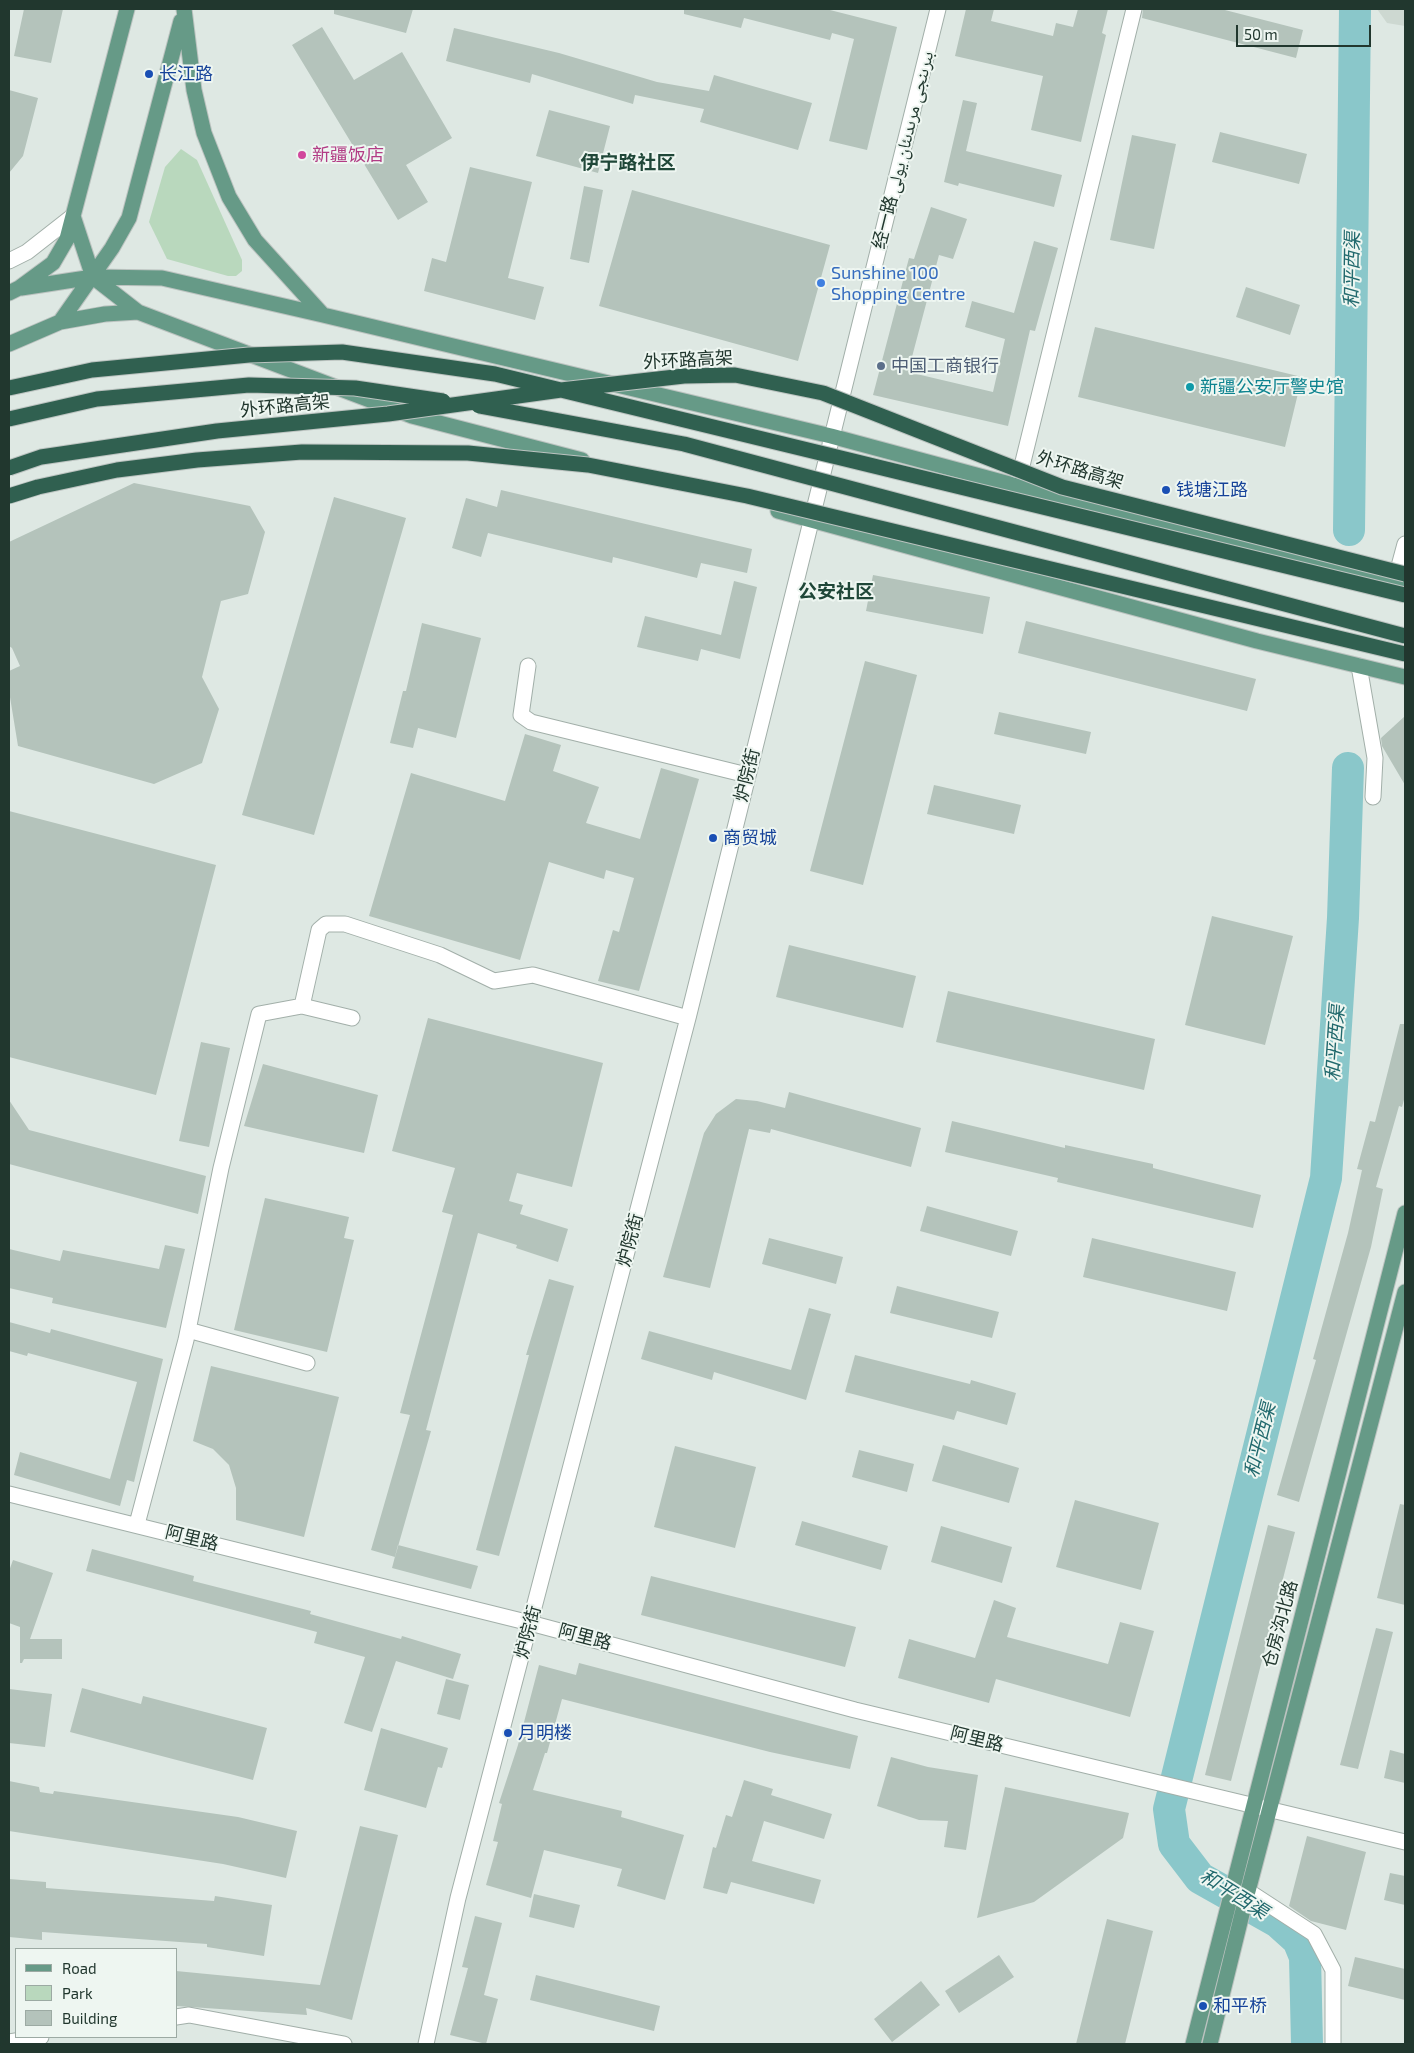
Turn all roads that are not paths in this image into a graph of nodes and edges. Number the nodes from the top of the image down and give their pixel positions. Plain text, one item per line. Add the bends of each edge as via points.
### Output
1 (127, 9) edge
2 (938, 9) edge
3 (1134, 9) edge
4 (184, 11) edge
5 (74, 216) junction
6 (9, 261) edge
7 (93, 277) junction
8 (14, 290) edge
9 (138, 312) junction
10 (323, 315) junction
11 (60, 322) junction
12 (9, 344) edge
13 (9, 388) edge
14 (9, 419) edge
15 (831, 436) junction
16 (9, 468) edge
17 (1017, 486) junction
18 (9, 496) edge
19 (811, 519) junction
20 (1405, 544) edge
21 (1402, 579) edge
22 (1405, 595) edge
23 (1405, 636) edge
24 (1405, 654) edge
25 (528, 666) dead end
26 (1359, 666) junction
27 (1405, 678) edge
28 (747, 775) junction
29 (1373, 797) dead end
30 (302, 1006) junction
31 (352, 1018) dead end
32 (688, 1018) junction
33 (1405, 1213) edge
34 (1405, 1292) edge
35 (188, 1330) junction
36 (307, 1363) dead end
37 (9, 1494) edge
38 (137, 1524) junction
39 (530, 1623) junction
40 (1254, 1804) junction
41 (1269, 1808) junction
42 (1405, 1842) edge
43 (1243, 1890) junction
44 (1235, 1911) junction
45 (178, 2017) edge
46 (35, 2038) edge
47 (9, 2042) edge
48 (344, 2044) edge
49 (426, 2044) edge
50 (1193, 2044) edge
51 (1210, 2044) edge
52 (1333, 2044) edge

1 - 5 main road
2 - 15 street, 经一路 بىرىنجى مرىدىئان يولى
3 - 17 street
4 - 7 main road via 129,218
4 - 10 main road via 194,90 204,133 229,197 255,240
5 - 6 street via 27,252
5 - 7 main road
5 - 8 main road via 67,239 53,263
7 - 8 main road
7 - 9 main road
7 - 10 main road via 162,278
7 - 11 main road
9 - 11 main road
9 - 19 main road via 412,416
10 - 15 main road
11 - 12 main road
13 - 22 highway, bridge via 92,370 239,356 342,352 371,356 504,376
14 - 23 highway, bridge via 97,399 249,384 355,388 509,410 684,444
15 - 17 main road
15 - 19 street, 炉院街
16 - 21 highway, 外环路高架, bridge via 41,457 217,431 388,414 674,377 735,375 823,393 1062,487
17 - 21 main road
18 - 24 highway, bridge via 117,470 302,452 468,453 588,465 747,496
19 - 26 main road
19 - 28 street, 炉院街
20 - 21 street
25 - 28 street via 521,715 531,722
26 - 27 main road
26 - 29 street via 1375,758
28 - 32 street, 炉院街
30 - 31 street
30 - 32 street via 320,930 326,924 345,924 440,954 494,981 533,975
30 - 35 street via 259,1014 221,1168
32 - 39 street, 炉院街
33 - 40 main road, 仓房沟北路
34 - 41 main road, 仓房沟北路
35 - 36 street
35 - 38 street
37 - 38 street, 阿里路
38 - 39 street, 阿里路
39 - 40 street, 阿里路 via 855,1710
39 - 49 street, 炉院街 via 458,1898
40 - 41 street, 阿里路
40 - 43 main road, 仓房沟北路
41 - 42 street, 阿里路
41 - 43 main road, 仓房沟北路
43 - 44 main road, 仓房沟北路
43 - 52 street via 1314,1934 1333,1970
44 - 50 main road, 仓房沟北路
44 - 51 main road, 仓房沟北路
45 - 48 street via 189,2015
46 - 47 street

